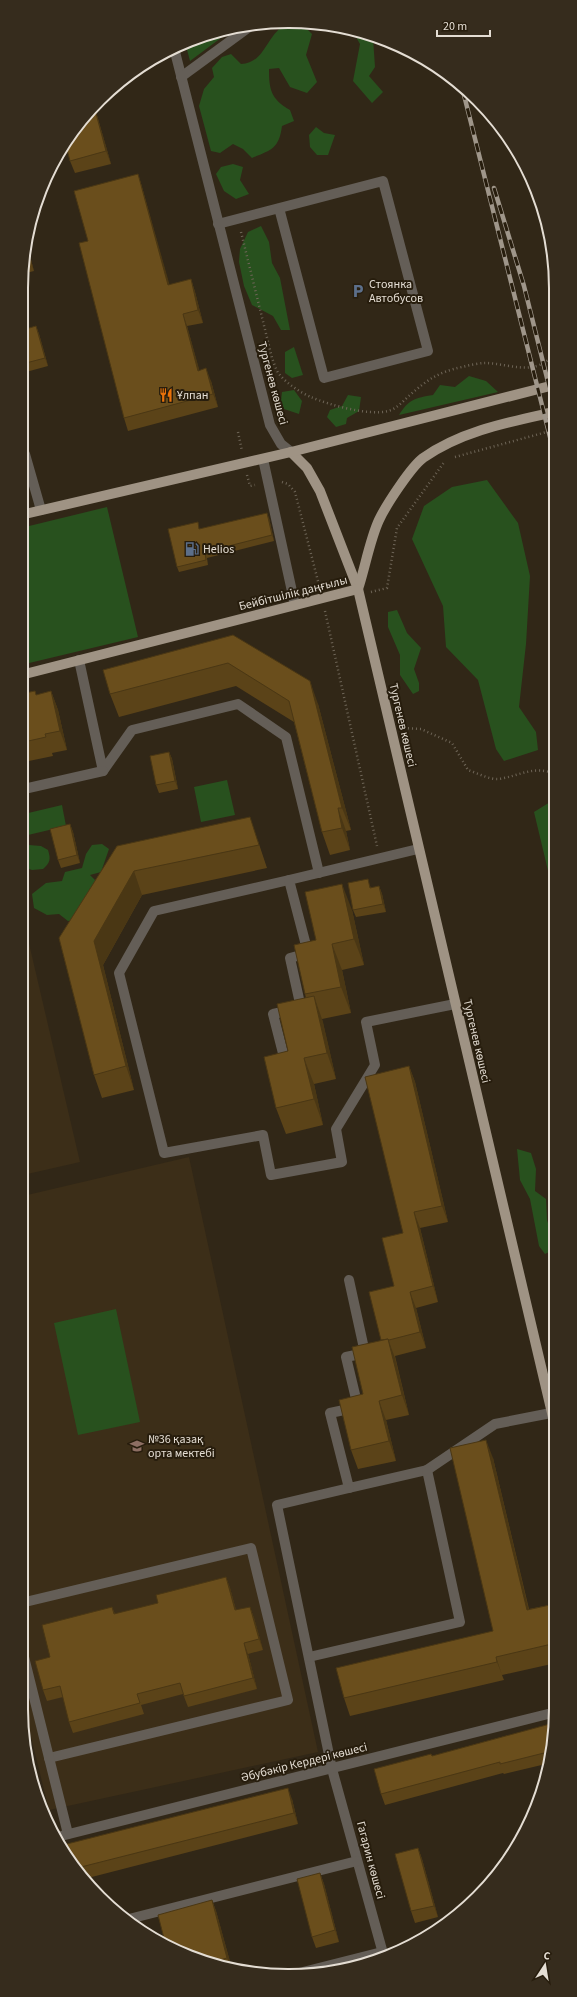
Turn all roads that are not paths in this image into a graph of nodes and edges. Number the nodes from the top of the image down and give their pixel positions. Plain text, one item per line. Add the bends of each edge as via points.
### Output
1 (242, 32) edge
2 (175, 54) edge
3 (181, 77) junction
4 (279, 208) junction
5 (218, 224) junction
6 (549, 386) edge
7 (549, 413) edge
8 (291, 452) junction
9 (263, 459) junction
10 (28, 464) edge
11 (41, 510) junction
12 (28, 513) edge
13 (359, 593) junction
14 (295, 606) junction
15 (78, 660) junction
16 (28, 673) edge
17 (103, 771) junction
18 (28, 788) edge
19 (418, 849) junction
20 (319, 873) junction
21 (289, 880) junction
22 (455, 1004) junction
23 (286, 1067) edge
24 (349, 1280) dead end
25 (549, 1400) edge
26 (549, 1414) edge
27 (427, 1470) junction
28 (349, 1488) junction
29 (28, 1601) edge
30 (309, 1657) junction
31 (28, 1672) edge
32 (549, 1714) edge
33 (50, 1758) junction
34 (332, 1769) junction
35 (68, 1834) junction
36 (61, 1836) edge
37 (357, 1861) junction
38 (134, 1918) edge
39 (382, 1951) edge

1 - 3 street
2 - 3 street, Тургенев көшесі
3 - 5 street, Тургенев көшесі
4 - 4 street via 383,181 428,351 324,378
4 - 5 street
5 - 8 street, Тургенев көшесі via 270,425 281,444
6 - 8 main road
7 - 13 main road, Бейбітшілік даңғылы via 487,429 453,441 422,459 398,489 379,520
8 - 9 main road
8 - 13 main road, Тургенев көшесі via 307,468 320,491
9 - 11 main road
9 - 14 street
10 - 11 street
11 - 12 main road
13 - 14 main road, Бейбітшілік даңғылы
13 - 19 main road, Тургенев көшесі
14 - 15 main road, Бейбітшілік даңғылы
15 - 16 main road, Бейбітшілік даңғылы
15 - 17 street
17 - 18 street
17 - 20 street via 132,730 238,704 286,737
19 - 20 street
19 - 22 main road, Тургенев көшесі
20 - 21 street
21 - 22 street via 154,911 119,974 164,1153 263,1135 271,1175 342,1162 336,1129 375,1065 366,1022
21 - 23 street via 308,954 290,958 302,1008 274,1014
22 - 25 main road, Тургенев көшесі
24 - 28 street via 365,1352 346,1357 358,1407 330,1413
26 - 27 street via 495,1424
27 - 28 street
27 - 30 street via 460,1622
28 - 30 street, Гагарин көшесі via 277,1505
29 - 33 street via 251,1548 288,1700
30 - 34 street, Гагарин көшесі
31 - 33 street
32 - 34 street, Әбубәкір Кердері көшесі
33 - 35 street
34 - 35 street, Әбубәкір Кердері көшесі
34 - 37 street, Гагарин көшесі
35 - 36 street, Әбубәкір Кердері көшесі
37 - 38 street
37 - 39 street, Гагарин көшесі

